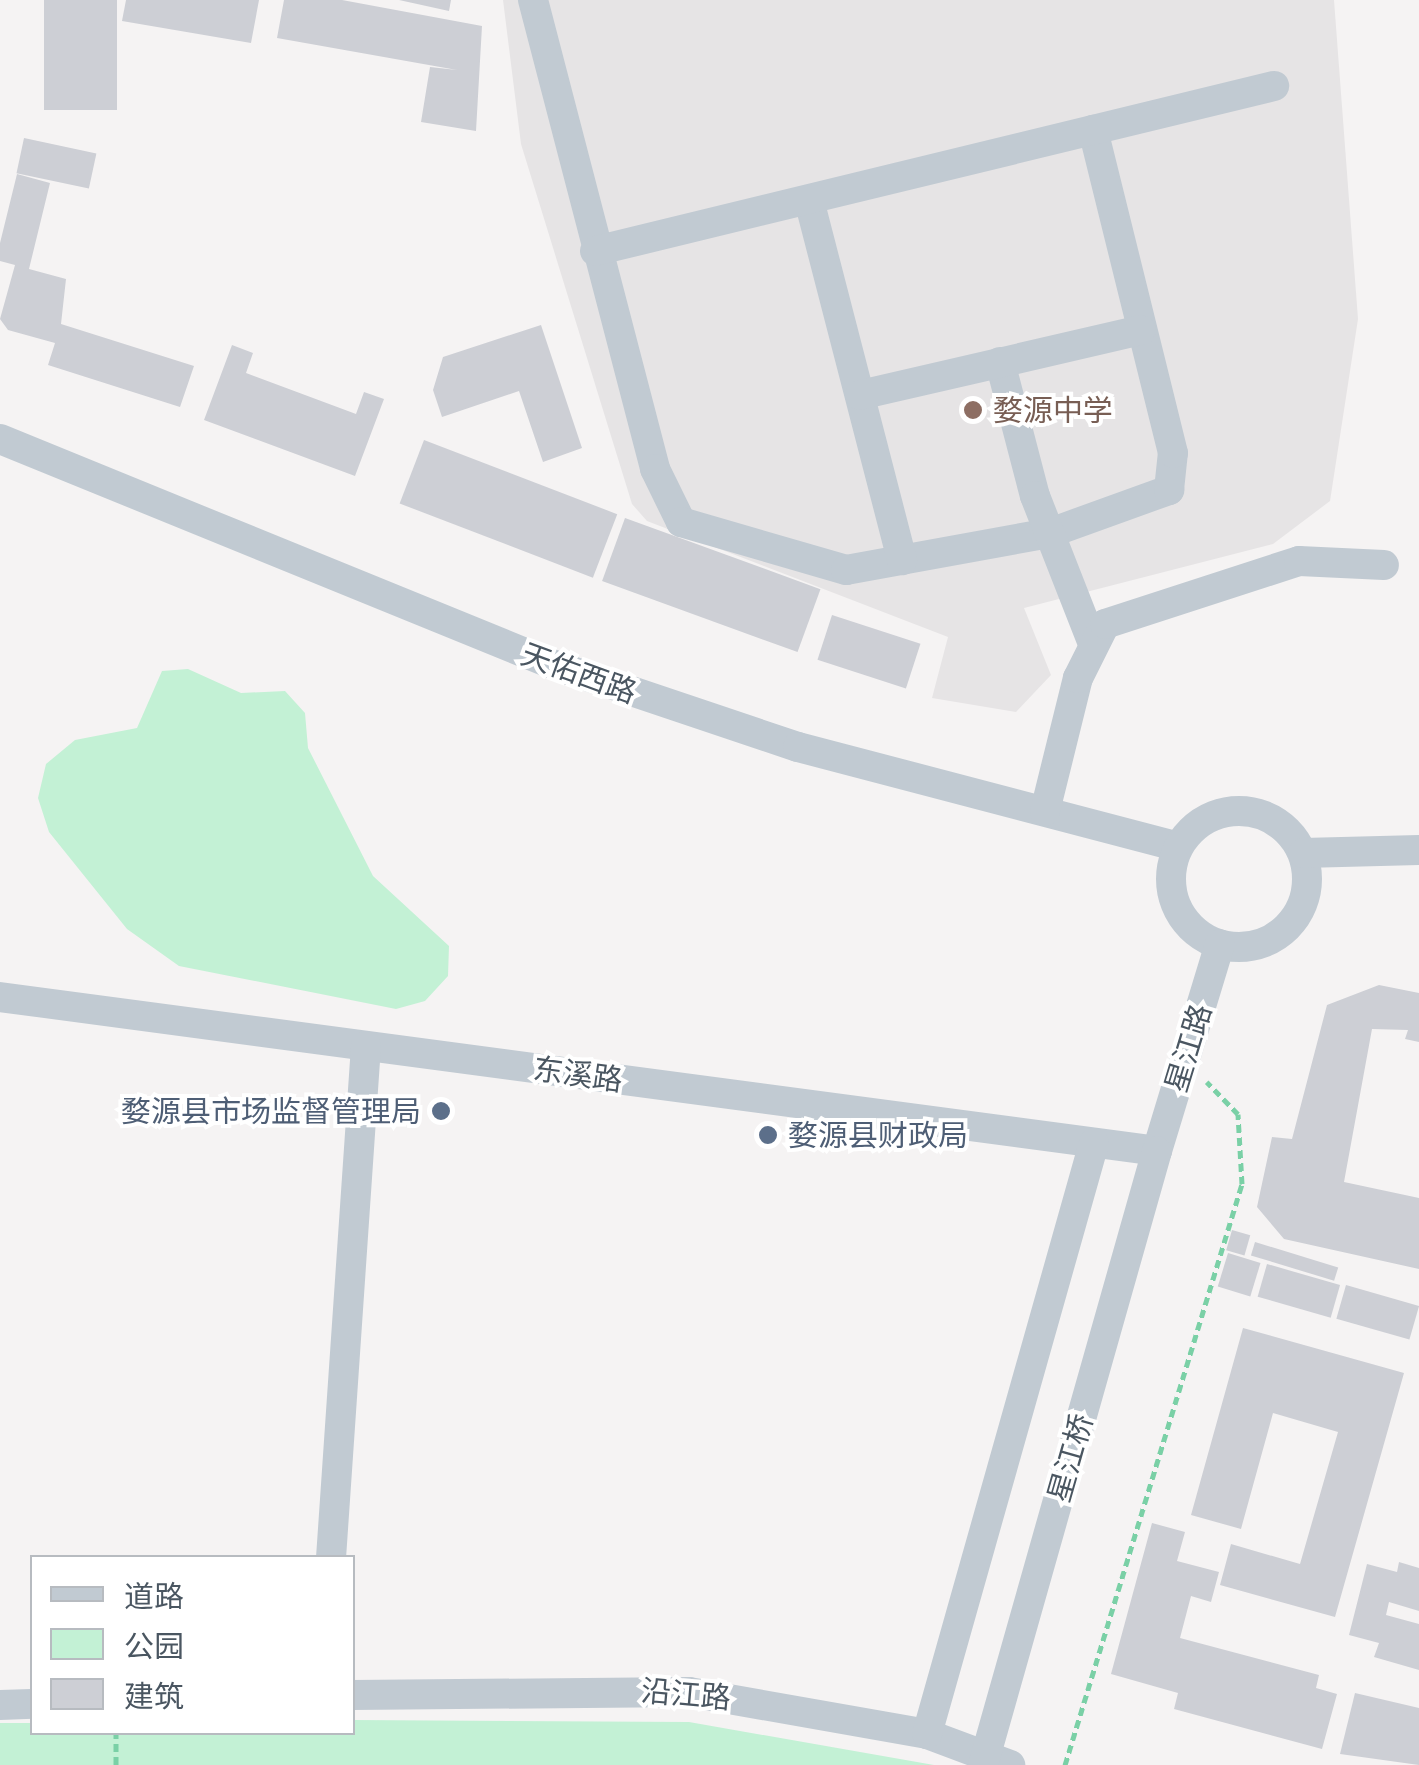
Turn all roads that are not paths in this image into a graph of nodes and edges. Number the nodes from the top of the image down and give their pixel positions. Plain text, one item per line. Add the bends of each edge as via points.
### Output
1 (533, 0) edge
2 (1274, 86) dead end
3 (1093, 130) junction
4 (809, 200) junction
5 (596, 252) junction
6 (1141, 330) junction
7 (1000, 362) junction
8 (860, 395) junction
9 (0, 439) edge
10 (1050, 533) junction
11 (902, 560) junction
12 (1384, 566) dead end
13 (1091, 639) junction
14 (1045, 810) junction
15 (1178, 847) junction
16 (1419, 850) edge
17 (1304, 853) junction
18 (1220, 944) junction
19 (0, 997) edge
20 (366, 1046) junction
21 (1094, 1143) junction
22 (1157, 1151) junction
23 (331, 1555) edge
24 (355, 1694) edge
25 (30, 1704) edge
26 (0, 1705) edge
27 (927, 1734) junction
28 (983, 1765) edge
29 (1010, 1765) edge

1 - 5 street
2 - 3 street
3 - 4 street
3 - 6 street
4 - 5 street
4 - 8 street
5 - 11 street via 656,468 681,522 846,570
6 - 7 street
6 - 10 street via 1172,454 1169,490
7 - 8 street
7 - 10 street
8 - 11 street
9 - 14 street, 天佑西路 via 556,666 798,747
10 - 11 street
10 - 13 street
12 - 13 street via 1299,561 1105,624
13 - 14 street
14 - 15 street, 天佑西路
15 - 17 street via 1205,820 1242,810 1279,823
15 - 18 street via 1176,905
16 - 17 street
17 - 18 street via 1297,916 1263,943
18 - 22 street, 星江路
19 - 20 street, 东溪路
20 - 21 street, 东溪路
20 - 23 street
21 - 22 street, 东溪路
21 - 27 street
22 - 28 street, 星江桥, bridge
24 - 27 street, 沿江路 via 689,1692
25 - 26 street
27 - 29 street, 沿江路

